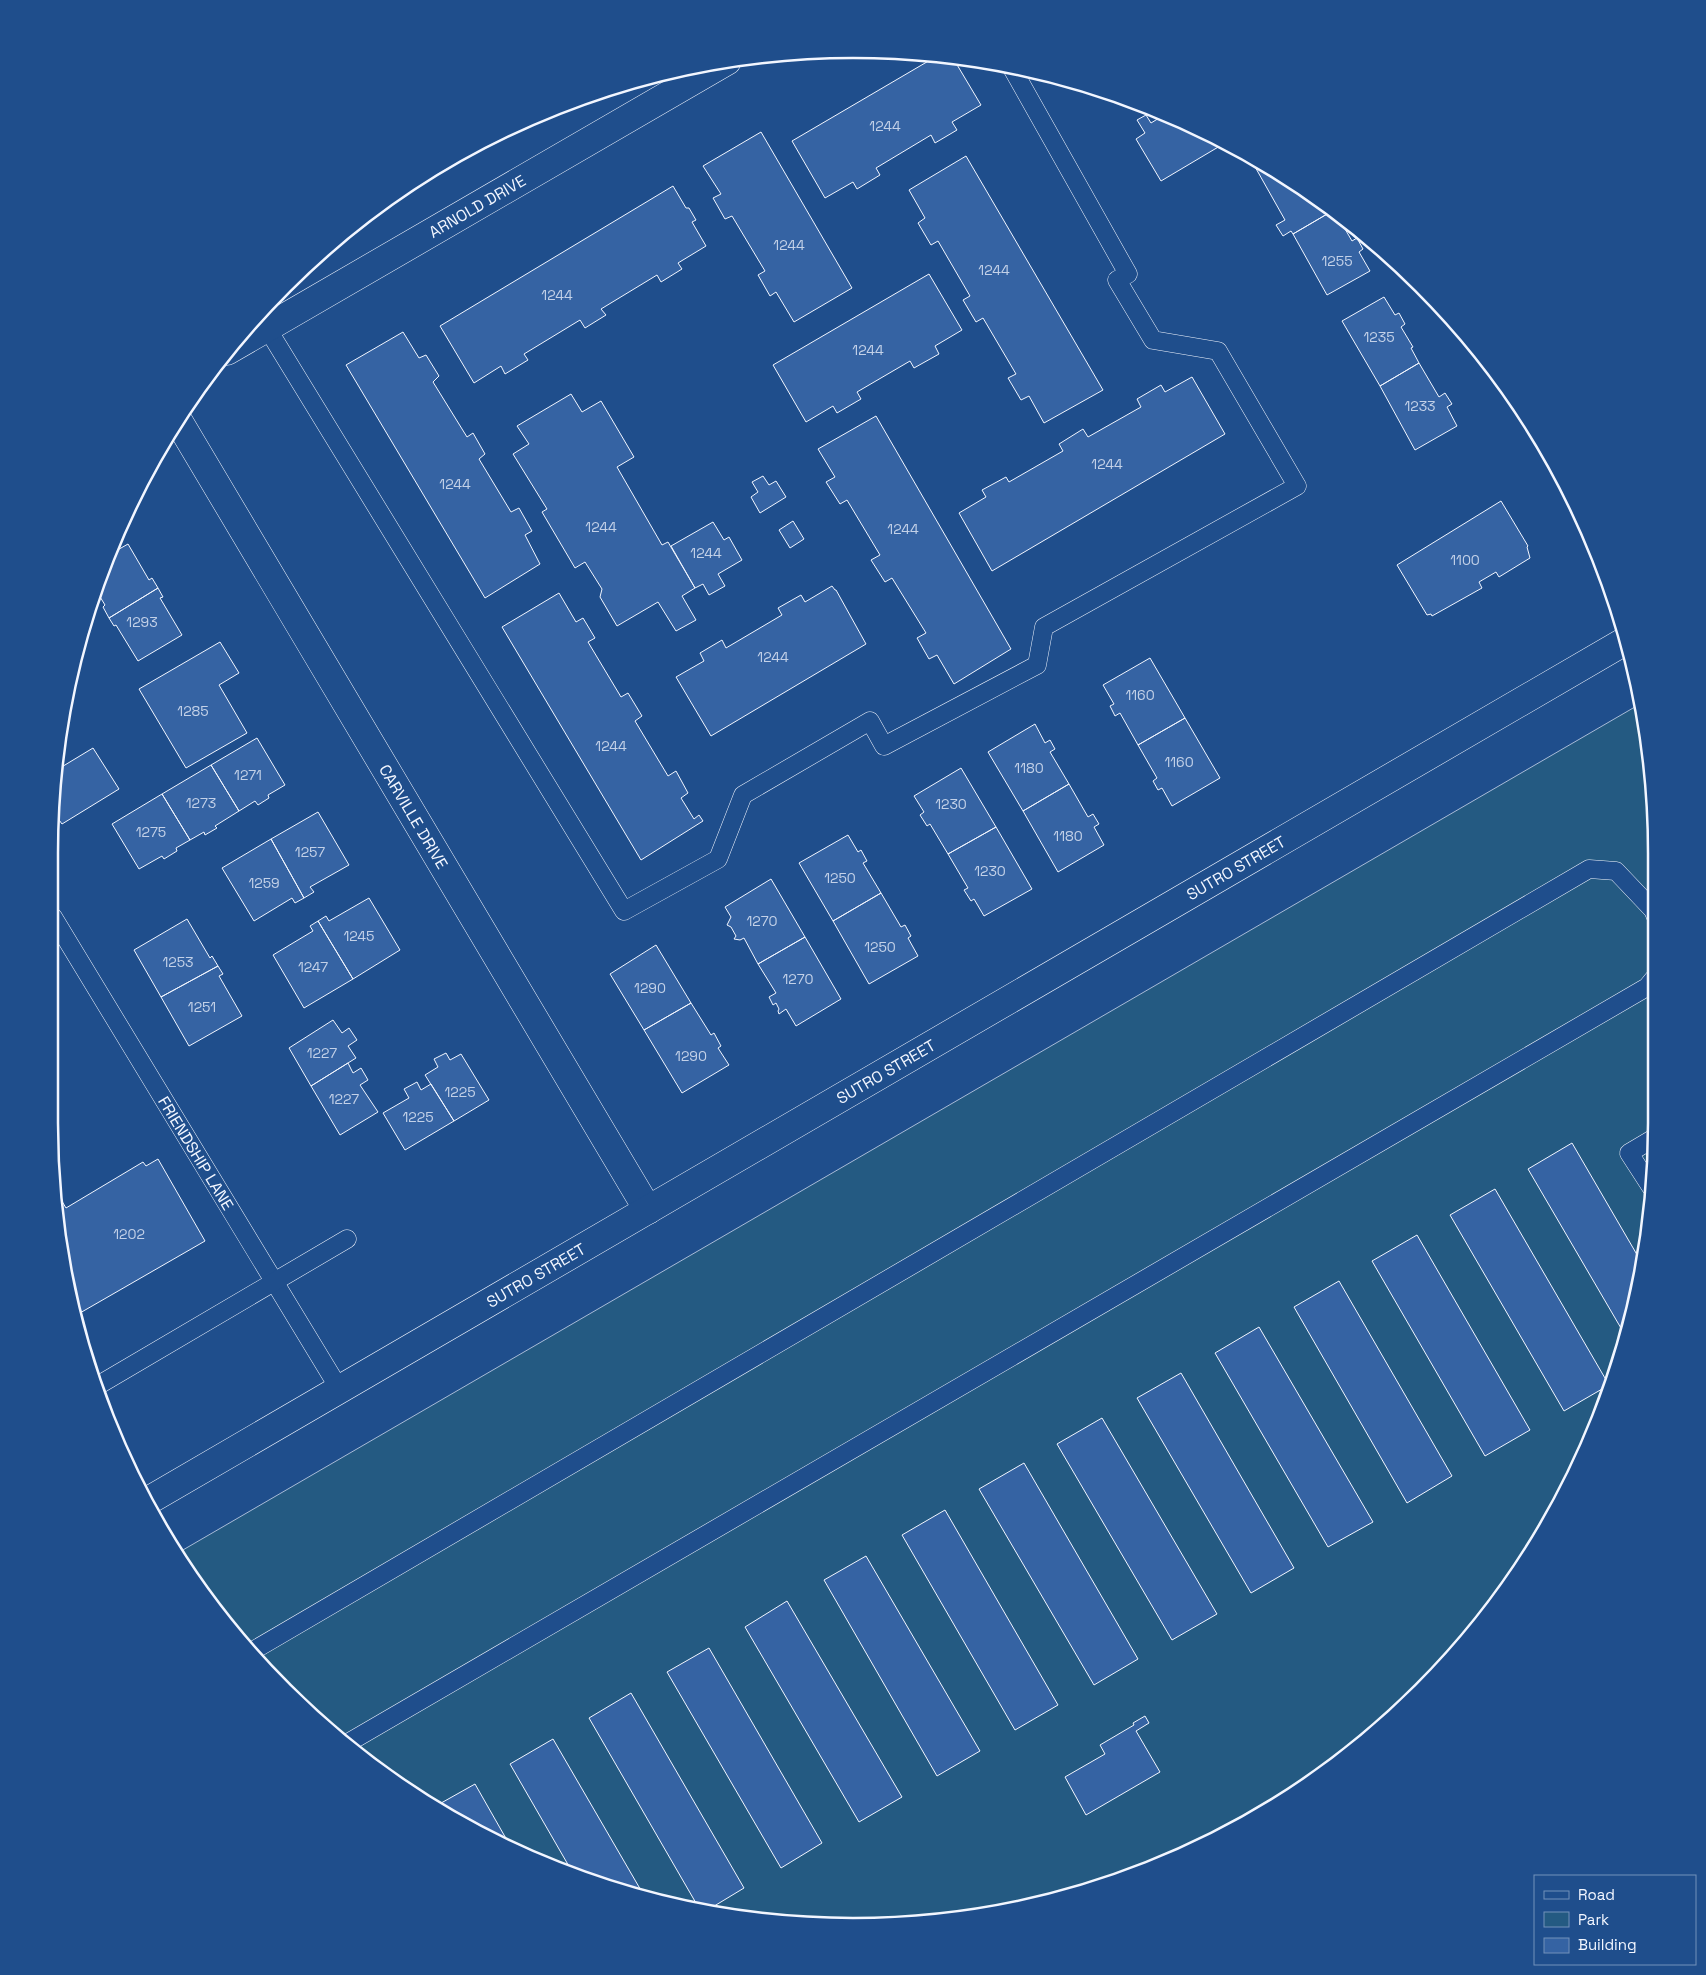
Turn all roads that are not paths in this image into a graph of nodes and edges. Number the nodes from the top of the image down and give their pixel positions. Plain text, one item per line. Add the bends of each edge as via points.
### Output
1 (710, 71) edge
2 (1016, 75) edge
3 (267, 328) junction
4 (245, 341) edge
5 (182, 427) edge
6 (1620, 644) edge
7 (1648, 905) edge
8 (58, 927) edge
9 (1648, 987) edge
10 (1648, 1142) edge
11 (1646, 1180) edge
12 (648, 1210) junction
13 (347, 1239) dead end
14 (274, 1281) junction
15 (102, 1383) edge
16 (340, 1390) junction
17 (153, 1498) edge
18 (256, 1649) edge
19 (353, 1740) edge

1 - 3 street, ARNOLD DRIVE
2 - 3 lane via 1128,274 1117,280 1153,340 1218,351 1297,486 1044,627 1037,665 884,746 870,721 743,795 718,859 624,912
3 - 4 street, ARNOLD DRIVE
5 - 12 street, CARVILLE DRIVE
6 - 12 street, SUTRO STREET
7 - 18 lane via 1616,871 1589,869
8 - 14 lane, FRIENDSHIP LANE
9 - 19 lane
10 - 11 lane via 1629,1153
12 - 16 street, SUTRO STREET
13 - 14 lane
14 - 15 lane
14 - 16 lane, FRIENDSHIP LANE
16 - 17 street, SUTRO STREET

